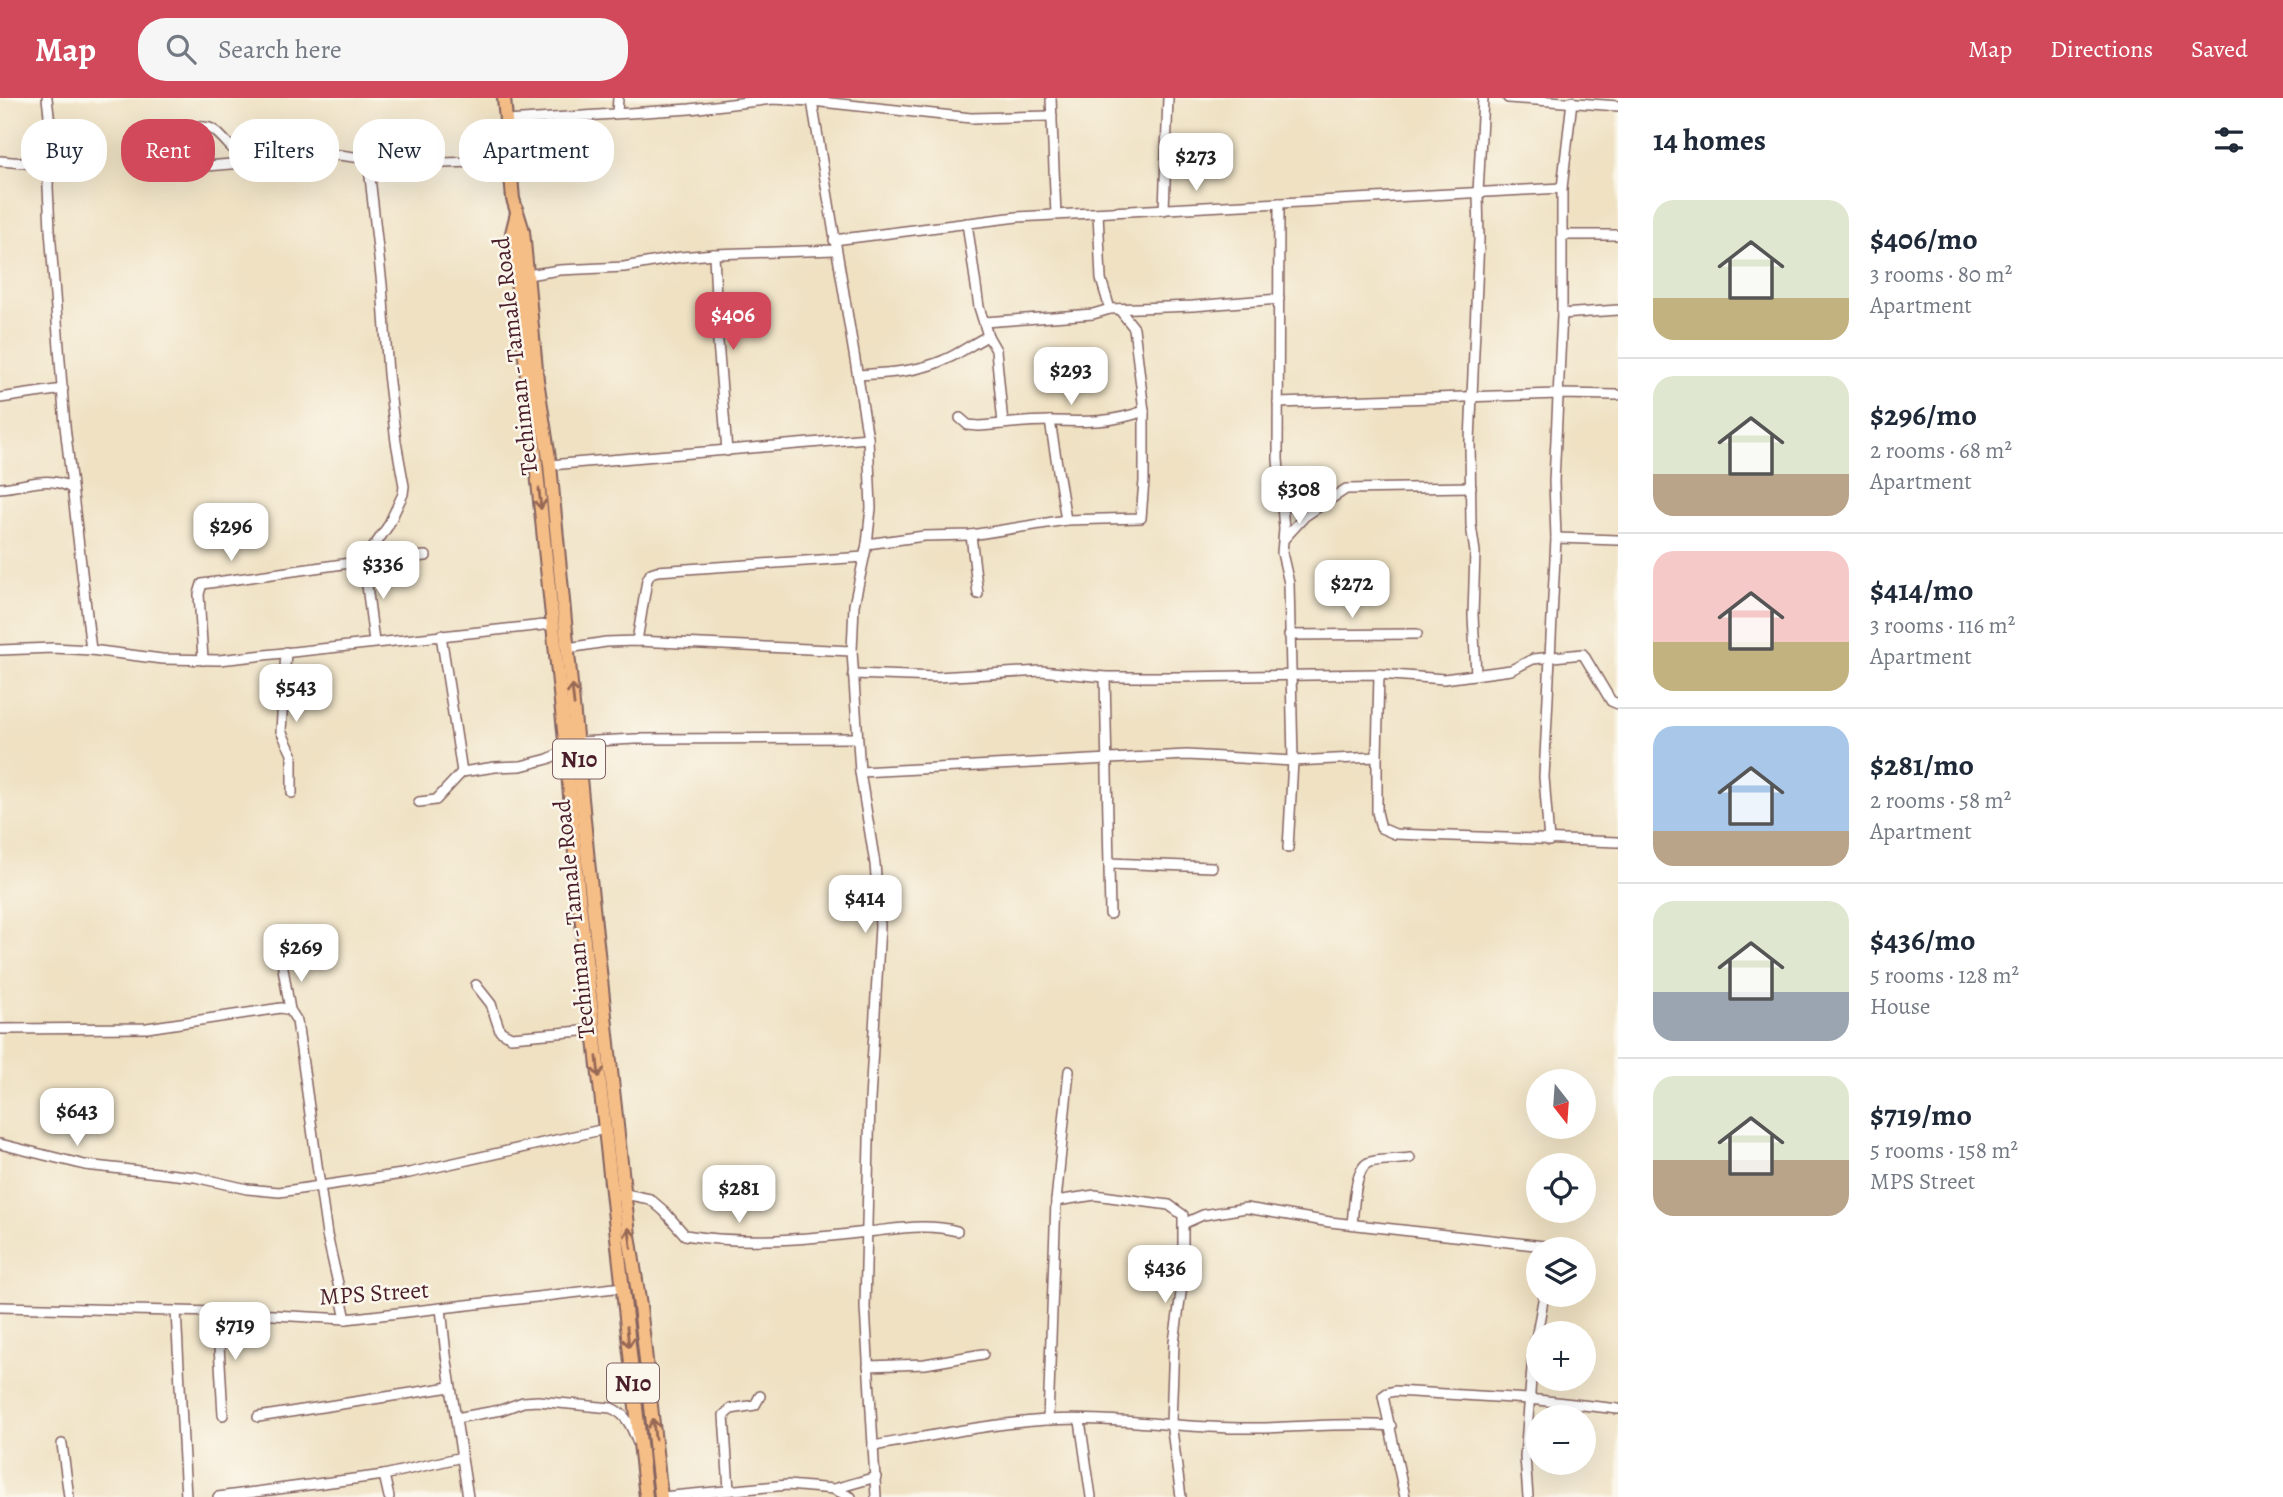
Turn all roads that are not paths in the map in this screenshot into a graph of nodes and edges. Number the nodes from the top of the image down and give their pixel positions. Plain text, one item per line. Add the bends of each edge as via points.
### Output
1 (47, 98) edge
2 (504, 98) edge
3 (618, 98) edge
4 (1051, 98) edge
5 (1168, 98) edge
6 (1483, 98) edge
7 (1508, 98) edge
8 (773, 99) edge
9 (812, 101) junction
10 (1572, 101) junction
11 (1618, 106) edge
12 (617, 113) junction
13 (1052, 116) junction
14 (49, 119) edge
15 (507, 119) edge
16 (534, 119) edge
17 (0, 161) edge
18 (242, 161) joint
19 (21, 163) edge
20 (49, 182) edge
21 (371, 182) edge
22 (512, 182) edge
23 (1562, 188) junction
24 (1478, 193) junction
25 (1279, 203) junction
26 (1164, 210) junction
27 (517, 213) junction
28 (1098, 213) junction
29 (1056, 215) junction
30 (967, 223) junction
31 (1618, 234) edge
32 (1563, 235) junction
33 (835, 240) junction
34 (836, 250) junction
35 (715, 254) junction
36 (527, 275) junction
37 (1279, 299) junction
38 (1115, 309) junction
39 (1618, 310) edge
40 (1562, 314) junction
41 (984, 322) junction
42 (988, 336) junction
43 (858, 375) junction
44 (63, 389) junction
45 (1559, 394) junction
46 (1618, 395) edge
47 (0, 398) edge
48 (1473, 398) junction
49 (1278, 403) junction
50 (1144, 411) junction
51 (960, 418) dead end
52 (1050, 421) junction
53 (1003, 424) junction
54 (869, 438) junction
55 (727, 451) junction
56 (550, 465) junction
57 (1471, 487) junction
58 (0, 488) edge
59 (71, 488) junction
60 (1066, 520) junction
61 (971, 535) junction
62 (1556, 538) junction
63 (1284, 539) junction
64 (1618, 540) edge
65 (867, 544) junction
66 (426, 556) dead end
67 (864, 557) junction
68 (364, 561) junction
69 (978, 594) dead end
70 (553, 624) junction
71 (1417, 634) dead end
72 (441, 635) junction
73 (1289, 635) junction
74 (637, 641) junction
75 (374, 642) junction
76 (568, 648) junction
77 (0, 650) edge
78 (91, 650) junction
79 (852, 651) junction
80 (286, 652) junction
81 (1552, 656) junction
82 (203, 660) junction
83 (853, 674) junction
84 (1290, 674) junction
85 (1379, 674) junction
86 (1476, 675) junction
87 (1105, 677) junction
88 (1618, 704) edge
89 (857, 737) junction
90 (578, 742) junction
91 (566, 750) junction
92 (1377, 757) junction
93 (1105, 759) junction
94 (1293, 761) junction
95 (462, 772) junction
96 (860, 772) junction
97 (292, 793) dead end
98 (419, 802) dead end
99 (1549, 841) junction
100 (1618, 842) edge
101 (1288, 848) dead end
102 (1108, 863) junction
103 (1212, 867) dead end
104 (1110, 914) dead end
105 (282, 962) dead end
106 (476, 985) dead end
107 (290, 1010) junction
108 (0, 1030) edge
109 (593, 1030) junction
110 (1069, 1071) dead end
111 (605, 1129) junction
112 (0, 1144) edge
113 (1410, 1158) dead end
114 (320, 1186) junction
115 (625, 1194) junction
116 (1056, 1201) junction
117 (1185, 1223) junction
118 (1352, 1224) junction
119 (957, 1230) dead end
120 (866, 1233) junction
121 (1526, 1244) edge
122 (623, 1287) junction
123 (0, 1307) edge
124 (1542, 1307) edge
125 (441, 1308) junction
126 (176, 1311) junction
127 (217, 1312) junction
128 (346, 1319) junction
129 (983, 1354) dead end
130 (867, 1366) junction
131 (450, 1387) junction
132 (760, 1396) dead end
133 (1529, 1399) junction
134 (1618, 1409) edge
135 (223, 1415) dead end
136 (258, 1417) dead end
137 (456, 1418) junction
138 (1048, 1420) junction
139 (1080, 1421) junction
140 (1171, 1423) junction
141 (1391, 1426) junction
142 (62, 1444) dead end
143 (639, 1446) junction
144 (873, 1446) junction
145 (462, 1457) junction
146 (384, 1475) junction
147 (876, 1477) junction
148 (834, 1489) junction
149 (729, 1490) junction
150 (69, 1497) edge
151 (187, 1497) edge
152 (218, 1497) edge
153 (389, 1497) edge
154 (468, 1497) edge
155 (646, 1497) edge
156 (661, 1497) edge
157 (851, 1497) edge
158 (876, 1497) edge
159 (1091, 1497) edge
160 (1181, 1497) edge
161 (1405, 1497) edge
162 (1528, 1497) edge

1 - 14 street
2 - 15 highway, Techiman - Tamale Road / N10
3 - 12 street
4 - 13 street
5 - 26 street
6 - 24 street
7 - 10 street
8 - 9 street
8 - 12 street
9 - 13 street via 971,118
9 - 33 street
10 - 11 street
10 - 23 street
12 - 16 street
13 - 29 street
17 - 19 street
18 - 18 street via 183,168 147,141 158,134 200,126 212,129
20 - 44 street
21 - 68 street via 388,374 404,486 388,526
22 - 27 highway, Techiman - Tamale Road / N10
23 - 24 street
23 - 32 street
24 - 25 street
24 - 48 street
25 - 26 street
25 - 37 street
26 - 28 street
27 - 36 highway, Techiman - Tamale Road / N10
27 -> 70 highway, Techiman - Tamale Road / N10 via 512,233
28 - 29 street
28 - 38 street via 1101,279
29 - 30 street
30 - 33 street
30 - 41 street
31 - 32 street
32 - 40 street
33 - 34 street
34 - 35 street
34 - 43 street
35 - 36 street
35 - 55 street
36 - 56 highway, Techiman - Tamale Road / N10
37 - 38 street
37 - 49 street
38 - 41 street
38 - 50 street via 1134,328
39 - 40 street
40 - 45 street
41 - 42 street
42 - 43 street via 930,366
42 - 53 street via 996,350
43 - 54 street
44 - 47 street
44 - 59 street
45 - 46 street
45 - 48 street
45 - 62 street
48 - 49 street
48 - 57 street
49 - 63 street
50 - 52 street via 1099,422
50 - 60 street via 1141,517
51 - 53 street via 968,425
52 - 53 street
52 - 60 street
54 - 55 street
54 - 65 street
55 - 56 street
56 - 76 highway, Techiman - Tamale Road / N10
57 - 63 street via 1346,489 1305,516
57 - 86 street
58 - 59 street via 49,480
59 - 78 street
60 - 61 street
61 - 65 street
61 - 69 street
62 - 64 street
62 - 81 street
63 - 73 street
65 - 67 street
66 - 68 street
67 - 74 street via 657,570 647,580
67 - 79 street via 854,605
68 - 75 street
68 - 82 street via 202,584
70 - 72 street
70 - 91 highway, Techiman - Tamale Road / N10
71 - 73 street
72 - 75 street
72 - 95 street
73 - 84 street
74 - 76 street
74 - 79 street
75 - 80 street
90 -> 76 highway, Techiman - Tamale Road / N10
77 - 78 street
78 - 82 street
79 - 83 street
80 - 82 street
80 - 97 street via 281,731 292,754
81 - 86 street via 1511,670
81 - 88 street via 1583,654 1611,701
81 - 99 street via 1544,777
83 - 87 street via 937,677 1041,671
83 - 89 street
84 - 85 street
84 - 87 street
84 - 94 street
85 - 86 street
85 - 92 street
87 - 93 street
89 - 90 street
89 - 96 street
90 - 115 highway, Techiman - Tamale Road / N10
91 - 95 street via 521,766
91 - 109 highway, Techiman - Tamale Road / N10
92 - 94 street
92 - 99 street via 1381,828 1395,834
93 - 94 street via 1187,755
93 - 96 street
93 - 102 street
94 - 101 street
95 - 98 street via 436,800
96 - 120 street via 880,926
99 - 100 street
102 - 103 street
102 - 104 street
105 - 107 street
106 - 109 street via 491,1004 500,1031 511,1037
107 - 108 street via 147,1028
107 - 114 street via 297,1021
109 -> 111 highway, Techiman - Tamale Road / N10
110 - 116 street
111 - 114 street via 409,1173
111 - 122 highway, Techiman - Tamale Road / N10
112 - 114 street via 85,1165 195,1177 247,1189 279,1192
113 - 118 street via 1363,1166
114 - 128 street
115 - 120 street via 650,1199 685,1235 728,1240
156 -> 115 highway, Techiman - Tamale Road / N10
116 - 117 street via 1095,1195 1169,1205 1183,1215
116 - 138 street
117 - 118 street via 1203,1215 1247,1208
117 - 140 street
118 - 121 street
119 - 120 street via 939,1226
120 - 130 street
122 - 125 street, MPS Street
122 -> 143 highway, Techiman - Tamale Road / N10
123 - 126 street, MPS Street
124 - 133 street
125 - 128 street, MPS Street
125 - 131 street
126 - 127 street, MPS Street
126 - 151 street
127 - 128 street, MPS Street
127 - 135 street
129 - 130 street via 925,1364
130 - 144 street
131 - 136 street
131 - 137 street
132 - 149 street via 755,1405 731,1409 724,1415
133 - 134 street
133 - 141 street via 1395,1391 1383,1396
133 - 162 street
137 - 143 street via 538,1401 611,1408 628,1420
137 - 145 street
138 - 139 street
138 - 144 street
139 - 140 street
139 - 159 street
140 - 141 street via 1252,1428
140 - 160 street
141 - 161 street
142 - 150 street
143 - 155 highway, Techiman - Tamale Road / N10
144 - 147 street
145 - 146 street
145 - 154 street
146 - 152 street
146 - 153 street
147 - 148 street
147 - 158 street
148 - 149 street via 787,1485
148 - 157 street
149 - 156 street

